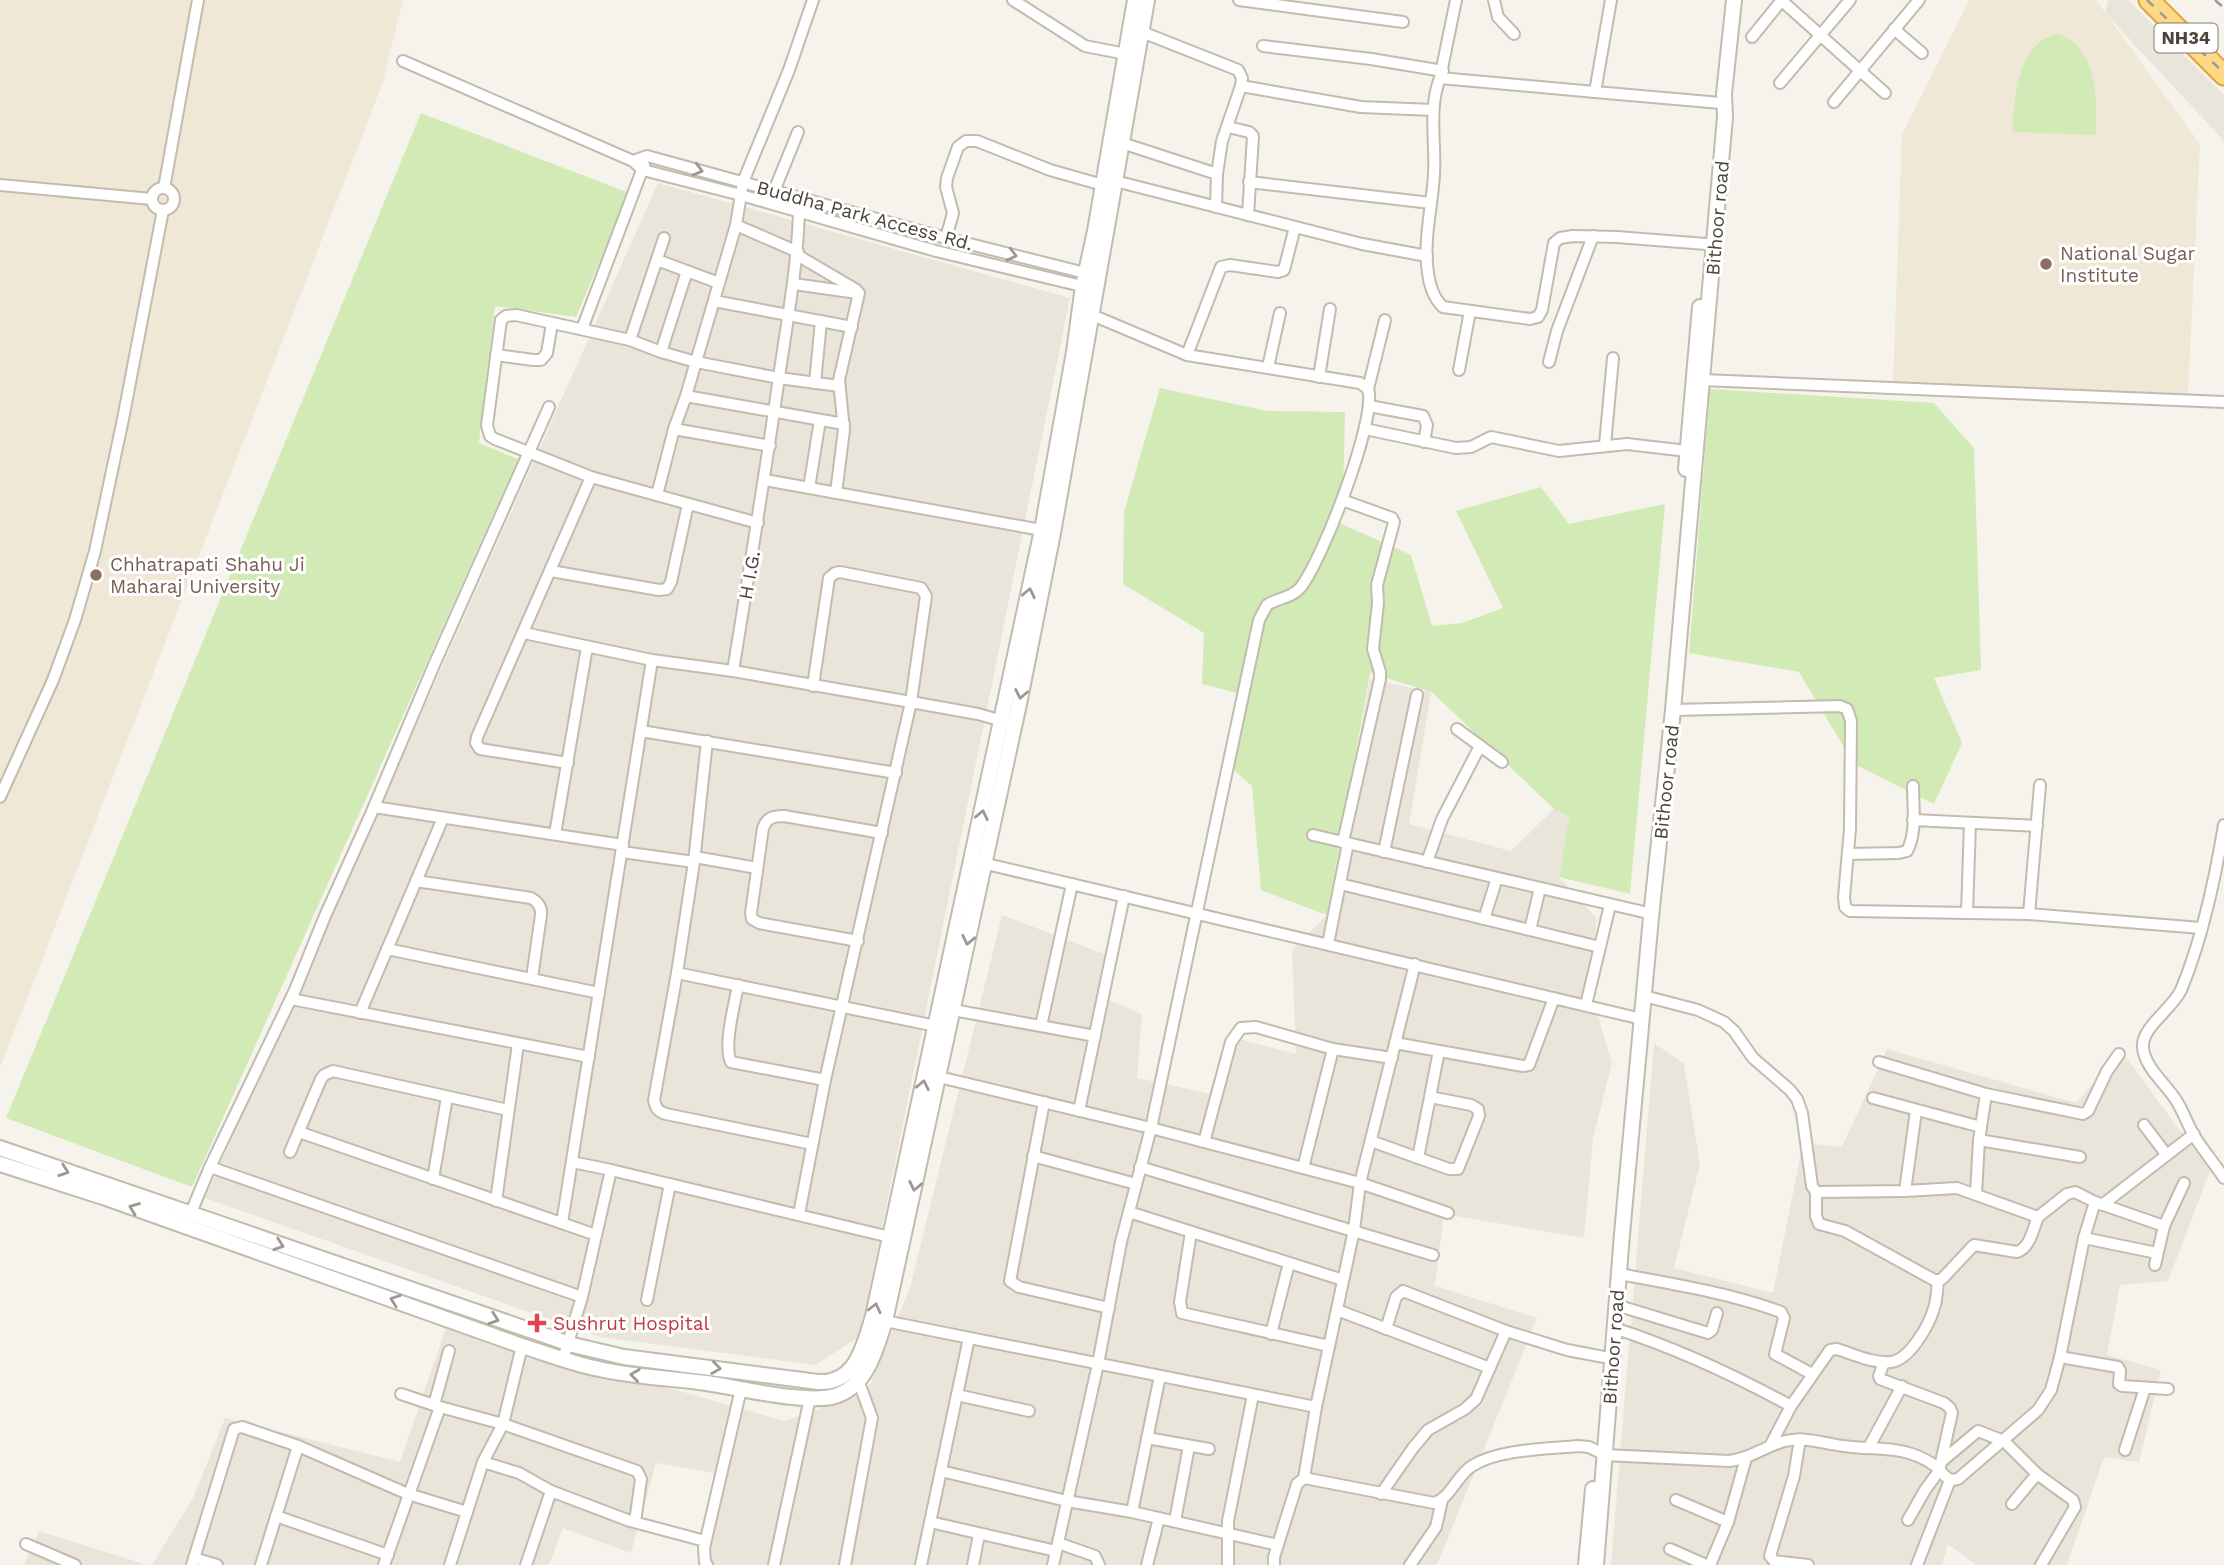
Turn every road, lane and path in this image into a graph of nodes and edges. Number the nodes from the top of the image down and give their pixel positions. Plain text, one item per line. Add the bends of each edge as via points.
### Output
1 (198, 0) edge
2 (813, 0) edge
3 (1013, 0) edge
4 (1135, 0) edge
5 (1147, 0) edge
6 (1239, 0) edge
7 (1456, 0) edge
8 (1494, 0) edge
9 (1611, 0) edge
10 (1734, 0) edge
11 (1781, 0) edge
12 (1850, 0) edge
13 (1919, 0) edge
14 (2149, 0) edge
15 (2166, 0) edge
16 (1404, 22) dead end
17 (1894, 29) junction
18 (1142, 32) junction
19 (1514, 34) dead end
20 (1821, 36) junction
21 (1752, 37) dead end
22 (1263, 47) dead end
23 (1922, 52) dead end
24 (1131, 55) junction
25 (2224, 59) edge
26 (403, 61) dead end
27 (1860, 71) junction
28 (1441, 75) junction
29 (2224, 75) edge
30 (1780, 83) dead end
31 (1241, 86) junction
32 (1595, 92) junction
33 (1885, 93) dead end
34 (1722, 99) junction
35 (1834, 102) dead end
36 (1433, 110) junction
37 (1228, 127) junction
38 (798, 132) dead end
39 (1122, 143) junction
40 (647, 156) junction
41 (633, 161) junction
42 (643, 170) junction
43 (1217, 174) junction
44 (744, 182) junction
45 (1249, 182) junction
46 (1109, 183) junction
47 (0, 185) edge
48 (164, 188) junction
49 (774, 191) junction
50 (741, 195) junction
51 (152, 199) junction
52 (1431, 204) junction
53 (1216, 207) junction
54 (163, 210) junction
55 (799, 213) junction
56 (1248, 215) junction
57 (736, 226) junction
58 (1295, 227) junction
59 (1593, 236) junction
60 (664, 238) dead end
61 (946, 238) junction
62 (1706, 244) junction
63 (797, 253) junction
64 (1427, 256) junction
65 (657, 260) junction
66 (687, 271) junction
67 (1091, 281) junction
68 (719, 283) junction
69 (794, 284) junction
70 (859, 293) junction
71 (714, 301) junction
72 (1330, 309) dead end
73 (1470, 312) junction
74 (1280, 313) dead end
75 (1092, 315) junction
76 (789, 316) junction
77 (1385, 320) dead end
78 (821, 321) junction
79 (552, 323) junction
80 (852, 327) junction
81 (582, 329) junction
82 (630, 340) junction
83 (661, 352) junction
84 (496, 355) junction
85 (1187, 355) junction
86 (1613, 358) dead end
87 (696, 362) junction
88 (1549, 362) dead end
89 (1268, 367) junction
90 (1460, 370) dead end
91 (1319, 377) junction
92 (779, 378) junction
93 (1703, 380) junction
94 (815, 383) junction
95 (839, 386) junction
96 (1368, 389) junction
97 (686, 396) junction
98 (2224, 402) edge
99 (1369, 406) junction
100 (549, 407) dead end
101 (775, 412) junction
102 (820, 420) junction
103 (844, 424) junction
104 (674, 429) junction
105 (1365, 429) junction
106 (1423, 442) junction
107 (1605, 445) junction
108 (770, 446) junction
109 (1687, 451) junction
110 (530, 453) junction
111 (592, 477) junction
112 (765, 480) junction
113 (809, 488) junction
114 (836, 493) junction
115 (657, 495) junction
116 (1342, 500) junction
117 (688, 504) junction
118 (758, 523) junction
119 (1048, 531) junction
120 (551, 571) junction
121 (524, 633) junction
122 (587, 647) junction
123 (652, 660) junction
124 (733, 671) junction
125 (813, 687) junction
126 (1417, 695) dead end
127 (911, 702) junction
128 (1673, 710) junction
129 (1008, 723) junction
130 (1457, 729) dead end
131 (641, 731) junction
132 (707, 741) junction
133 (1480, 746) junction
134 (1502, 762) dead end
135 (568, 764) junction
136 (896, 773) junction
137 (2040, 785) dead end
138 (1913, 786) dead end
139 (0, 797) edge
140 (374, 807) junction
141 (443, 818) junction
142 (1913, 820) junction
143 (1969, 823) junction
144 (2224, 825) edge
145 (2037, 826) junction
146 (883, 833) junction
147 (555, 834) junction
148 (1313, 835) dead end
149 (1346, 842) junction
150 (622, 848) junction
151 (1384, 852) junction
152 (1849, 854) junction
153 (694, 860) junction
154 (978, 862) junction
155 (1427, 862) junction
156 (757, 868) junction
157 (1497, 878) junction
158 (416, 881) junction
159 (1072, 884) junction
160 (1340, 884) junction
161 (1540, 888) junction
162 (1124, 896) junction
163 (1610, 905) junction
164 (1644, 912) junction
165 (1196, 913) junction
166 (1967, 913) junction
167 (2029, 914) junction
168 (1484, 919) junction
169 (2201, 928) junction
170 (1530, 930) junction
171 (858, 942) junction
172 (1328, 944) junction
173 (1600, 947) junction
174 (387, 950) junction
175 (1415, 964) junction
176 (677, 973) junction
177 (532, 978) junction
178 (738, 985) junction
179 (599, 992) junction
180 (1644, 996) junction
181 (1555, 998) junction
182 (290, 999) junction
183 (1586, 1005) junction
184 (843, 1006) junction
185 (953, 1010) junction
186 (360, 1013) junction
187 (1639, 1018) junction
188 (936, 1026) junction
189 (1041, 1026) junction
190 (1095, 1036) junction
191 (1395, 1043) junction
192 (518, 1044) junction
193 (1333, 1049) junction
194 (1439, 1051) junction
195 (2119, 1054) dead end
196 (589, 1057) junction
197 (1392, 1058) junction
198 (1880, 1062) dead end
199 (939, 1077) junction
200 (825, 1080) junction
201 (1986, 1094) junction
202 (447, 1097) junction
203 (1430, 1097) junction
204 (1873, 1098) dead end
205 (1044, 1102) junction
206 (508, 1110) junction
207 (1079, 1111) junction
208 (1916, 1111) junction
209 (2144, 1125) dead end
210 (1981, 1127) junction
211 (1151, 1128) junction
212 (299, 1132) junction
213 (2194, 1134) junction
214 (1979, 1140) junction
215 (1371, 1141) junction
216 (1204, 1142) junction
217 (812, 1144) junction
218 (0, 1148) edge
219 (290, 1152) dead end
220 (2166, 1154) junction
221 (1034, 1156) junction
222 (2080, 1157) dead end
223 (1418, 1158) junction
224 (572, 1162) junction
225 (0, 1164) edge
226 (209, 1167) junction
227 (1140, 1167) junction
228 (1303, 1168) junction
229 (611, 1170) junction
230 (2224, 1178) edge
231 (433, 1179) junction
232 (1360, 1183) junction
233 (2183, 1183) dead end
234 (670, 1184) junction
235 (1136, 1184) junction
236 (1905, 1191) junction
237 (1816, 1192) junction
238 (1976, 1194) junction
239 (496, 1201) junction
240 (2099, 1203) junction
241 (1129, 1212) junction
242 (1448, 1213) dead end
243 (799, 1214) junction
244 (180, 1216) junction
245 (2038, 1217) junction
246 (562, 1223) junction
247 (2164, 1226) junction
248 (1354, 1230) junction
249 (1191, 1232) junction
250 (596, 1235) junction
251 (2084, 1238) junction
252 (897, 1239) junction
253 (1433, 1255) dead end
254 (1289, 1263) junction
255 (1619, 1274) junction
256 (1343, 1280) junction
257 (1938, 1281) junction
258 (582, 1297) junction
259 (647, 1300) dead end
260 (1616, 1305) junction
261 (1109, 1308) junction
262 (1337, 1310) junction
263 (1717, 1313) dead end
264 (1667, 1320) junction
265 (885, 1321) junction
266 (1614, 1328) junction
267 (1385, 1329) junction
268 (1507, 1331) junction
269 (1271, 1334) junction
270 (969, 1338) junction
271 (1658, 1342) junction
272 (568, 1343) junction
273 (522, 1346) junction
274 (1329, 1346) junction
275 (449, 1351) dead end
276 (1604, 1357) junction
277 (2060, 1357) junction
278 (563, 1359) junction
279 (1885, 1362) junction
280 (1098, 1363) junction
281 (853, 1366) junction
282 (1490, 1368) junction
283 (1812, 1374) junction
284 (1160, 1376) junction
285 (859, 1381) junction
286 (1902, 1386) junction
287 (2145, 1388) junction
288 (741, 1389) junction
289 (2168, 1389) dead end
290 (401, 1394) dead end
291 (957, 1395) junction
292 (1253, 1395) junction
293 (810, 1398) junction
294 (437, 1406) junction
295 (1791, 1406) junction
296 (1316, 1407) junction
297 (1029, 1411) dead end
298 (503, 1424) junction
299 (1147, 1438) junction
300 (1800, 1439) junction
301 (2004, 1441) junction
302 (299, 1446) junction
303 (1189, 1446) junction
304 (1770, 1446) junction
305 (1869, 1447) junction
306 (1209, 1449) dead end
307 (2125, 1450) dead end
308 (1601, 1453) junction
309 (1746, 1458) junction
310 (483, 1462) junction
311 (1940, 1466) junction
312 (941, 1471) junction
313 (2037, 1474) junction
314 (1304, 1478) junction
315 (1950, 1480) junction
316 (551, 1491) junction
317 (408, 1494) junction
318 (1381, 1494) junction
319 (1442, 1500) junction
320 (1676, 1500) dead end
321 (1067, 1501) junction
322 (2012, 1504) dead end
323 (467, 1512) junction
324 (1132, 1512) junction
325 (276, 1516) junction
326 (1159, 1518) junction
327 (1908, 1520) dead end
328 (1175, 1521) junction
329 (635, 1522) junction
330 (930, 1522) junction
331 (1728, 1522) junction
332 (1227, 1532) junction
333 (979, 1535) junction
334 (705, 1541) junction
335 (26, 1544) dead end
336 (1278, 1545) junction
337 (1057, 1547) junction
338 (1670, 1549) dead end
339 (386, 1560) edge
340 (193, 1562) edge
341 (75, 1565) edge
342 (217, 1565) edge
343 (261, 1565) edge
344 (450, 1565) edge
345 (526, 1565) edge
346 (707, 1565) edge
347 (774, 1565) edge
348 (845, 1565) edge
349 (921, 1565) edge
350 (973, 1565) edge
351 (1053, 1565) edge
352 (1099, 1565) edge
353 (1147, 1565) edge
354 (1228, 1565) edge
355 (1275, 1565) edge
356 (1410, 1565) edge
357 (1586, 1565) edge
358 (1595, 1565) edge
359 (1708, 1565) edge
360 (1800, 1565) edge
361 (1808, 1565) edge
362 (1916, 1565) edge
363 (2042, 1565) edge

1 - 48 street
2 - 44 street
3 - 24 street via 1085,46
4 - 24 street
5 - 18 street
6 - 16 street
7 - 28 street
8 - 19 street via 1498,17
9 - 32 street
10 - 34 street, Bithoor road
11 - 20 street
11 - 21 street
12 - 20 street
13 - 17 street
14 - 29 highway, NH34
15 - 25 highway, NH34
17 - 23 street
17 - 27 street
18 - 24 street
18 - 31 street via 1238,70
20 - 27 street
20 - 30 street
22 - 28 street via 1371,59
24 - 39 street
24 - 46 street
26 - 41 street, Buddha Park Access Rd.
27 - 33 street
27 - 35 street
28 - 32 street
28 - 36 street
31 - 36 street via 1361,107
31 - 37 street
32 - 34 street
34 - 62 street
34 - 93 street, Bithoor road via 1725,117
36 - 52 street
37 - 43 street
37 - 45 street via 1253,134
38 - 49 street
39 - 43 street
39 - 46 street
40 - 41 street
40 - 42 street
40 -> 44 street, Buddha Park Access Rd.
41 - 42 street, Buddha Park Access Rd.
42 - 50 street, Buddha Park Access Rd.
42 - 81 street
43 - 53 street
44 - 49 street, Buddha Park Access Rd.
44 - 50 street
45 - 52 street
45 - 56 street
46 - 53 street
46 - 61 street via 1050,170 977,141 966,141 957,147 947,178 953,213
46 - 67 street
47 - 51 street
48 - 51 street
48 - 54 street via 172,192 174,200 171,208
49 - 61 street, Buddha Park Access Rd.
50 - 55 street, Buddha Park Access Rd.
50 - 57 street
51 - 54 street via 155,207
52 - 64 street
53 - 56 street
54 - 139 street via 123,419 82,597 64,653
55 - 63 street, H I.G.
55 - 67 street, Buddha Park Access Rd. via 936,251
56 - 58 street
57 - 63 street
57 - 68 street
58 - 64 street
58 - 85 street via 1284,271 1222,267
59 - 62 street
59 - 73 street via 1556,240 1538,317
59 - 88 street
60 - 65 street
61 -> 67 street, Buddha Park Access Rd.
62 - 109 street
63 - 69 street, H I.G.
63 - 70 street
64 - 73 street via 1429,279 1439,303
65 - 66 street
65 - 82 street
66 - 68 street
66 - 83 street
67 - 75 street
67 - 119 street via 1074,352
68 - 71 street
69 - 70 street
69 - 76 street, H I.G.
70 - 80 street
71 - 76 street
71 - 87 street
72 - 91 street
73 - 90 street
74 - 89 street
75 - 85 street
75 - 119 street
76 - 78 street
76 - 92 street, H I.G.
77 - 96 street
78 - 80 street
78 - 94 street
79 - 81 street
79 - 84 street via 547,353 541,360
79 - 84 street via 516,315 503,317
80 - 95 street
81 - 82 street
82 - 83 street
83 - 87 street
84 - 110 street via 488,430 495,439
85 - 89 street
86 - 107 street
87 - 92 street
87 - 97 street
89 - 91 street
91 - 96 street via 1360,383
92 - 94 street
92 - 101 street, H I.G.
93 - 98 street
93 - 128 street, Bithoor road
94 - 95 street
95 - 103 street
96 - 99 street
97 - 101 street
97 - 104 street
99 - 105 street
99 - 106 street via 1423,416 1427,425
100 - 110 street
101 - 102 street
101 - 108 street, H I.G.
102 - 103 street
102 - 113 street
103 - 114 street
104 - 108 street
104 - 115 street
105 - 106 street
105 - 116 street
106 - 107 street via 1464,448 1491,437 1567,451
107 - 109 street
108 - 112 street, H I.G.
109 - 164 street
110 - 111 street
110 - 140 street
111 - 115 street
111 - 120 street
112 - 113 street
112 - 118 street, H I.G.
113 - 114 street
114 - 119 street
115 - 117 street
116 - 149 street via 1394,521 1377,585 1373,649 1380,679
116 - 165 street via 1302,585 1296,593 1262,610
117 - 118 street
117 - 120 street via 667,589
118 - 124 street, H I.G.
119 - 129 street
120 - 121 street
121 - 122 street
121 - 135 street via 477,746
122 - 123 street
122 - 135 street
123 - 124 street
123 - 131 street
124 - 125 street
125 - 127 street
125 - 127 street via 826,588 829,578 840,572 925,591
126 - 151 street
127 - 129 street
127 - 136 street
128 - 152 street via 1847,709 1851,721
128 - 180 street, Bithoor road
129 - 154 street
130 - 133 street
131 - 132 street
131 - 150 street
132 - 136 street
132 - 153 street
133 - 134 street
133 - 155 street via 1442,819
135 - 147 street
136 - 146 street
137 - 145 street
138 - 142 street
140 - 141 street
140 - 182 street
141 - 147 street
141 - 158 street
142 - 143 street
142 - 152 street via 1908,851
143 - 145 street
143 - 166 street
144 - 169 street
145 - 167 street
146 - 156 street via 774,816 763,828
146 - 171 street
147 - 150 street
148 - 149 street
149 - 151 street
149 - 160 street
150 - 153 street
150 - 179 street
151 - 155 street
152 - 166 street via 1847,909
153 - 156 street
153 - 176 street
154 - 159 street
154 -> 185 street
154 - 188 street
155 - 157 street
156 - 171 street via 754,921
157 - 161 street
157 - 168 street
158 - 174 street
158 - 177 street via 537,901 541,915
159 - 162 street
159 - 189 street
160 - 168 street
160 - 172 street
161 - 163 street
161 - 170 street
162 - 165 street
162 - 190 street
163 - 164 street
163 - 173 street
164 - 187 street
165 - 172 street
165 - 211 street
166 - 167 street
167 - 169 street
168 - 170 street
169 - 213 street via 2179,994 2142,1044 2145,1057
170 - 173 street
171 - 184 street
172 - 175 street
173 - 183 street
174 - 177 street
174 - 186 street
175 - 181 street
175 - 191 street
176 - 178 street
176 - 217 street via 654,1100 659,1112
177 - 179 street
178 - 184 street
178 - 200 street via 728,1047 731,1062
179 - 196 street
180 - 187 street, Bithoor road
180 - 237 street via 1724,1022 1753,1058 1790,1090 1802,1113
181 - 183 street
181 - 194 street via 1529,1065
182 - 186 street
182 - 226 street
183 - 187 street
184 - 188 street
184 - 200 street
185 - 189 street
185 - 199 street
186 - 192 street
187 - 255 street, Bithoor road
187 - 276 street via 1626,1101
252 -> 188 street
189 - 190 street
190 - 207 street
191 - 194 street
191 - 197 street
192 - 196 street
192 - 206 street
193 - 197 street
193 - 216 street via 1256,1027 1241,1028 1231,1042
193 - 228 street
194 - 203 street
195 - 201 street via 2085,1114
196 - 224 street
197 - 215 street
198 - 201 street
199 - 205 street
199 -> 252 street
200 - 217 street
201 - 210 street
202 - 206 street
202 - 212 street via 333,1071 321,1079
202 - 231 street
203 - 223 street
203 - 223 street via 1475,1106 1479,1116 1458,1168
204 - 208 street
205 - 207 street
205 - 221 street
206 - 239 street
207 - 211 street
208 - 210 street
208 - 236 street
209 - 220 street
210 - 214 street
211 - 216 street
211 - 227 street
212 - 219 street
212 - 231 street
213 - 220 street
213 - 230 street
214 - 222 street
214 - 238 street
215 - 223 street
215 - 232 street
216 - 228 street
217 - 243 street
218 -> 244 street
220 - 240 street
221 - 235 street
221 - 261 street via 1012,1283
224 - 229 street
224 - 246 street
244 -> 225 street
226 - 244 street
226 - 258 street
227 - 235 street
227 - 248 street
228 - 232 street
229 - 234 street
229 - 250 street
231 - 239 street
232 - 242 street
232 - 248 street
233 - 247 street
234 - 243 street
234 - 259 street
235 - 241 street
236 - 237 street
236 - 238 street via 1952,1187
237 - 257 street via 1819,1224 1851,1234
238 - 245 street
239 - 246 street
240 - 245 street via 2071,1193
240 - 247 street
240 - 251 street
241 - 249 street
241 - 261 street
243 - 252 street
244 -> 272 street
273 -> 244 street
245 - 257 street via 2024,1249 2017,1252 1974,1245
246 - 250 street
247 - 251 street via 2156,1259
248 - 253 street
248 - 256 street
249 - 254 street
249 - 269 street via 1182,1313
250 - 258 street
251 - 277 street
252 - 265 street
281 -> 252 street
254 - 256 street
254 - 269 street
255 - 260 street, Bithoor road
255 - 283 street via 1716,1292 1783,1313 1775,1354
256 - 262 street
257 - 279 street via 1932,1315 1915,1344 1904,1358
258 - 272 street
260 - 264 street
260 - 266 street, Bithoor road
261 - 280 street
262 - 267 street
262 - 274 street
263 - 264 street via 1710,1333
264 - 271 street
265 - 270 street
265 - 285 street
266 - 271 street
266 - 308 street, Bithoor road
267 - 268 street via 1396,1297 1403,1291
267 - 282 street
268 - 276 street
268 - 282 street
269 - 274 street
270 - 280 street
270 - 291 street
271 - 295 street
272 - 278 street
272 -> 281 street via 624,1357 829,1383
273 - 278 street
273 - 298 street
274 - 296 street
275 - 294 street
276 - 308 street
277 - 287 street via 2116,1366 2120,1386
277 - 301 street via 2046,1399
288 -> 278 street via 602,1370
279 - 283 street via 1832,1349
279 - 286 street via 1880,1378
280 - 284 street
280 - 321 street
281 - 285 street
282 - 318 street via 1476,1399 1428,1430
283 - 295 street
284 - 292 street
284 - 299 street
285 - 293 street via 838,1395
285 - 348 street via 872,1418
286 - 305 street
286 - 311 street via 1951,1410
287 - 289 street
287 - 307 street
288 - 293 street
288 - 334 street
290 - 294 street
291 - 297 street
291 - 312 street
292 - 296 street
292 - 332 street
293 - 347 street
294 - 298 street
294 - 317 street
295 - 304 street
296 - 314 street
298 - 310 street
298 - 329 street via 637,1471 641,1479
299 - 303 street
299 - 324 street
300 - 304 street
300 - 305 street
300 - 360 street via 1770,1556
301 - 311 street via 1978,1431
301 - 313 street
301 - 315 street via 1961,1478
302 - 317 street
302 - 325 street
302 - 340 street via 242,1427 234,1429
303 - 306 street
303 - 328 street
304 - 309 street
305 - 311 street via 1900,1451
308 - 309 street via 1713,1461
308 - 319 street via 1578,1446 1483,1460 1462,1473
308 - 357 street
308 - 358 street, Bithoor road
309 - 331 street
310 - 316 street via 519,1473
310 - 323 street
311 - 315 street
311 - 327 street
312 - 321 street
312 - 330 street
313 - 322 street
313 - 363 street via 2076,1505
314 - 318 street
314 - 336 street via 1297,1483
315 - 362 street
316 - 329 street
316 - 345 street
317 - 323 street
317 - 339 street
318 - 319 street via 1429,1503
319 - 356 street via 1436,1527
320 - 331 street
321 - 324 street
321 - 337 street
323 - 344 street
324 - 326 street
325 - 339 street
325 - 343 street
326 - 328 street
326 - 353 street
328 - 332 street
329 - 334 street
330 - 333 street
330 - 349 street
331 - 359 street
332 - 336 street
332 - 354 street
333 - 337 street
333 - 350 street
334 - 346 street
335 - 341 street
336 - 355 street
337 - 351 street
337 - 352 street via 1095,1556
338 - 359 street
340 - 342 street
360 - 361 street

